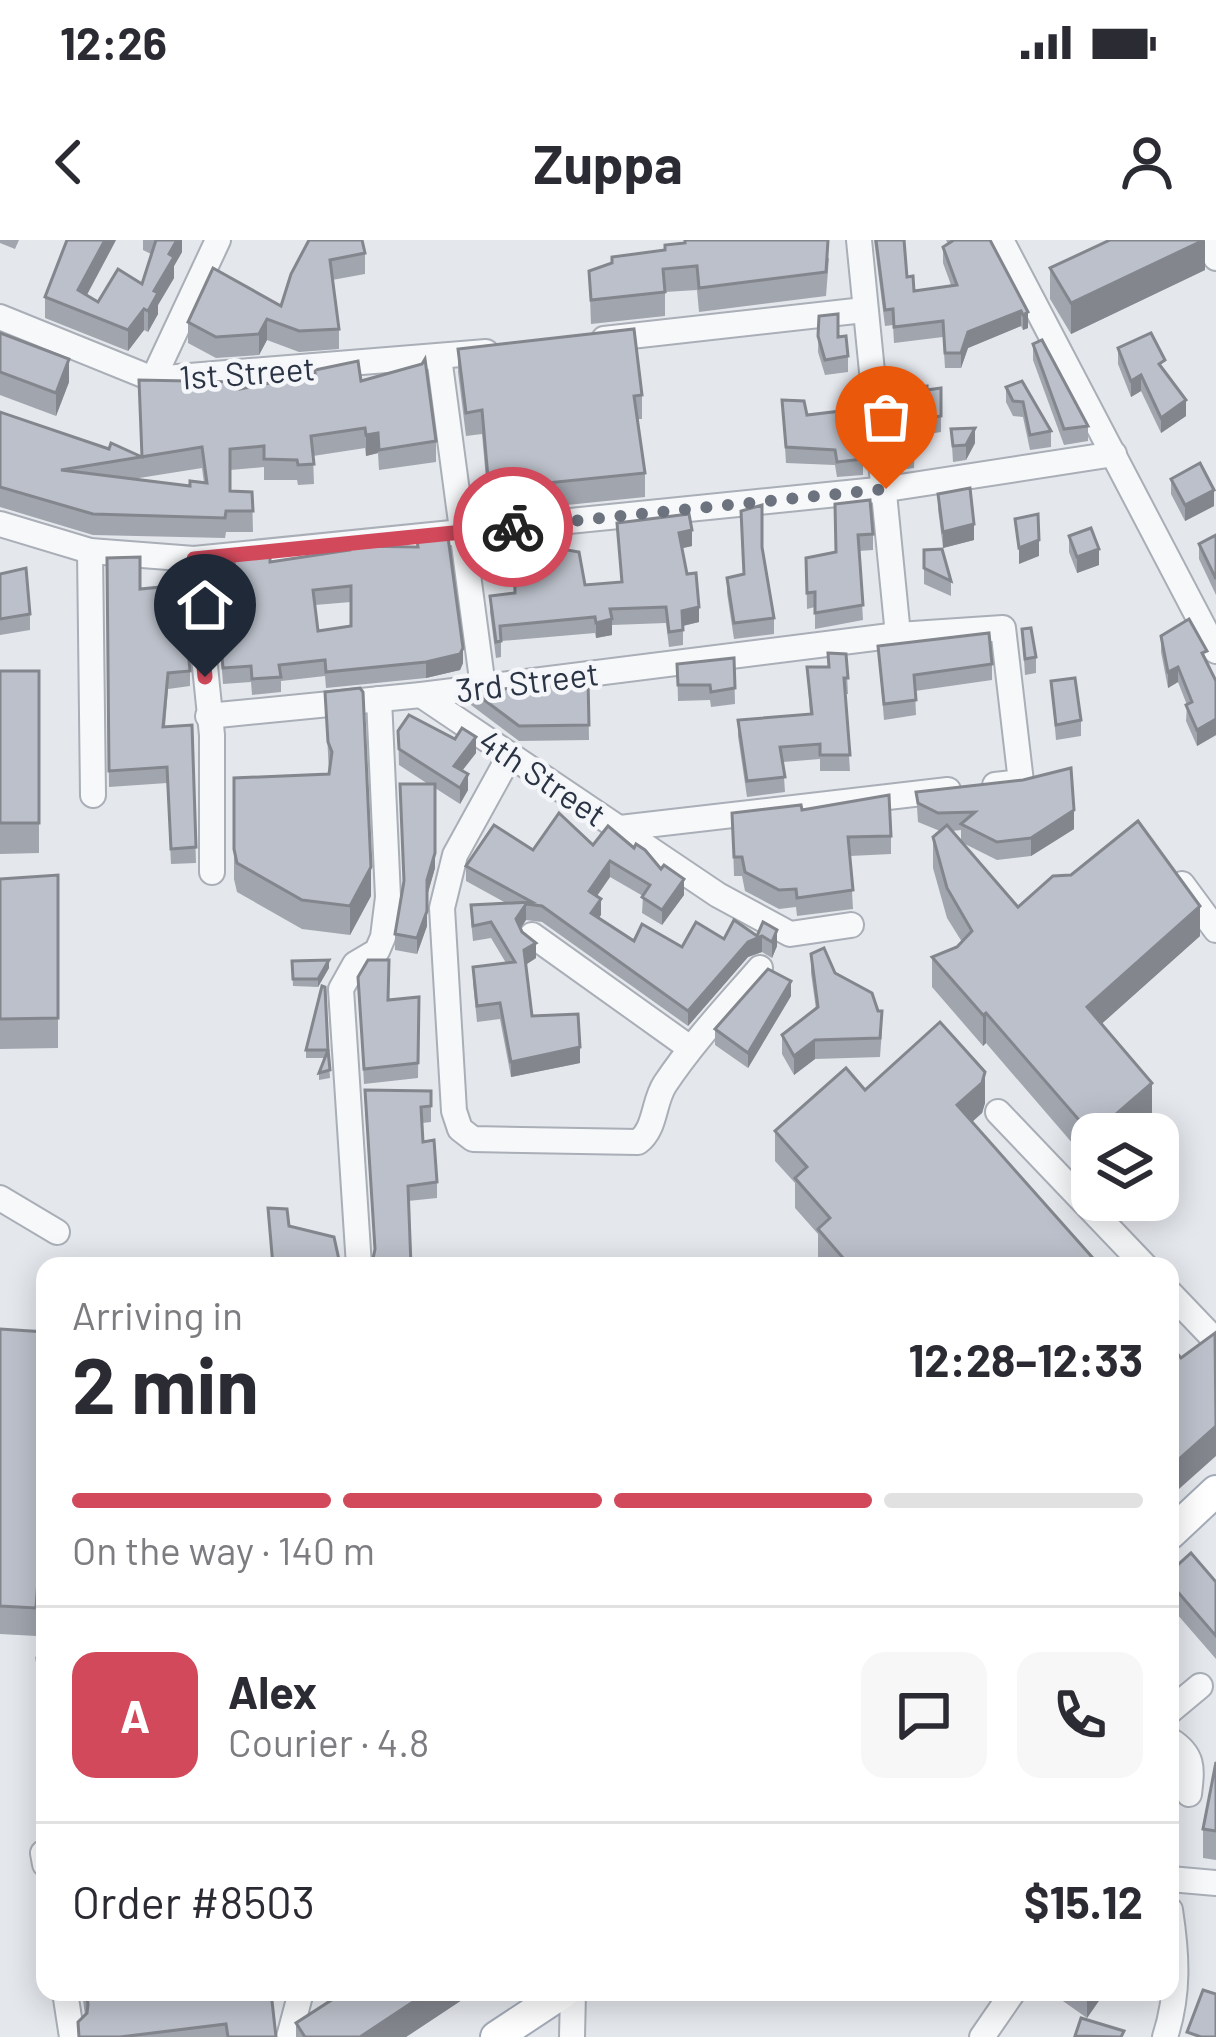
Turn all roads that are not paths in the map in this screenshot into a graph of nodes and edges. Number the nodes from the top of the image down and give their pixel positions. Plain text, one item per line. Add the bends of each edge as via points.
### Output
1 (218, 240) edge
2 (860, 240) edge
3 (1001, 240) edge
4 (1206, 240) edge
5 (1216, 258) edge
6 (864, 310) junction
7 (0, 317) edge
8 (580, 342) edge
9 (510, 350) edge
10 (439, 357) junction
11 (153, 379) junction
12 (1114, 454) junction
13 (886, 489) junction
14 (0, 524) edge
15 (460, 532) junction
16 (90, 551) junction
17 (194, 559) junction
18 (1003, 628) joint
19 (898, 635) junction
20 (1216, 650) edge
21 (483, 687) junction
22 (421, 695) junction
23 (379, 699) junction
24 (208, 716) junction
25 (510, 755) junction
26 (92, 795) dead end
27 (620, 828) junction
28 (1167, 862) edge
29 (212, 872) dead end
30 (851, 925) dead end
31 (1216, 930) edge
32 (532, 935) edge
33 (760, 968) dead end
34 (690, 1048) junction
35 (998, 1112) dead end
36 (0, 1198) edge
37 (58, 1232) dead end
38 (358, 1257) edge
39 (1136, 1257) edge
40 (1179, 1302) edge
41 (1216, 1341) edge
42 (1216, 1491) edge
43 (1179, 1526) edge
44 (1200, 1686) dead end
45 (1179, 1704) edge
46 (1179, 1745) edge
47 (1189, 1794) dead end
48 (1179, 1880) edge
49 (1216, 1883) edge
50 (66, 2001) edge
51 (299, 2001) edge
52 (549, 2001) edge
53 (561, 2001) edge
54 (1007, 2001) edge
55 (1175, 2001) edge
56 (72, 2037) edge
57 (289, 2037) edge
58 (496, 2037) edge
59 (572, 2037) edge
60 (982, 2037) edge
61 (1165, 2037) edge

1 - 11 street
2 - 6 street
3 - 12 street
4 - 5 street
6 - 8 street
6 - 13 street
7 - 11 street, 1st Street
9 - 10 street, 1st Street
10 - 11 street, 1st Street
10 - 15 street
12 - 13 street
12 - 20 street
13 - 15 street
13 - 19 street
14 - 16 street
15 - 17 street
15 - 21 street
16 - 17 street
16 - 26 street
17 - 24 street
18 - 19 street, 3rd Street
18 - 27 street, 4th Street via 1021,782
19 - 21 street, 3rd Street
21 - 22 street, 3rd Street
22 - 23 street, 3rd Street
22 - 25 street, 4th Street
23 - 24 street, 3rd Street
23 - 38 street via 383,937 341,989
24 - 29 street via 222,782
25 - 27 street, 4th Street
25 - 34 street via 455,855 442,908 460,1129 473,1139 638,1142
27 - 30 street via 790,934
28 - 31 street
32 - 34 street
33 - 34 street
35 - 39 street
36 - 37 street
40 - 41 street
42 - 43 main road
44 - 45 street
46 - 47 street via 1192,1763
48 - 49 street
50 - 56 street
51 - 57 street
52 - 58 main road
53 - 59 street
54 - 60 street
55 - 61 street

